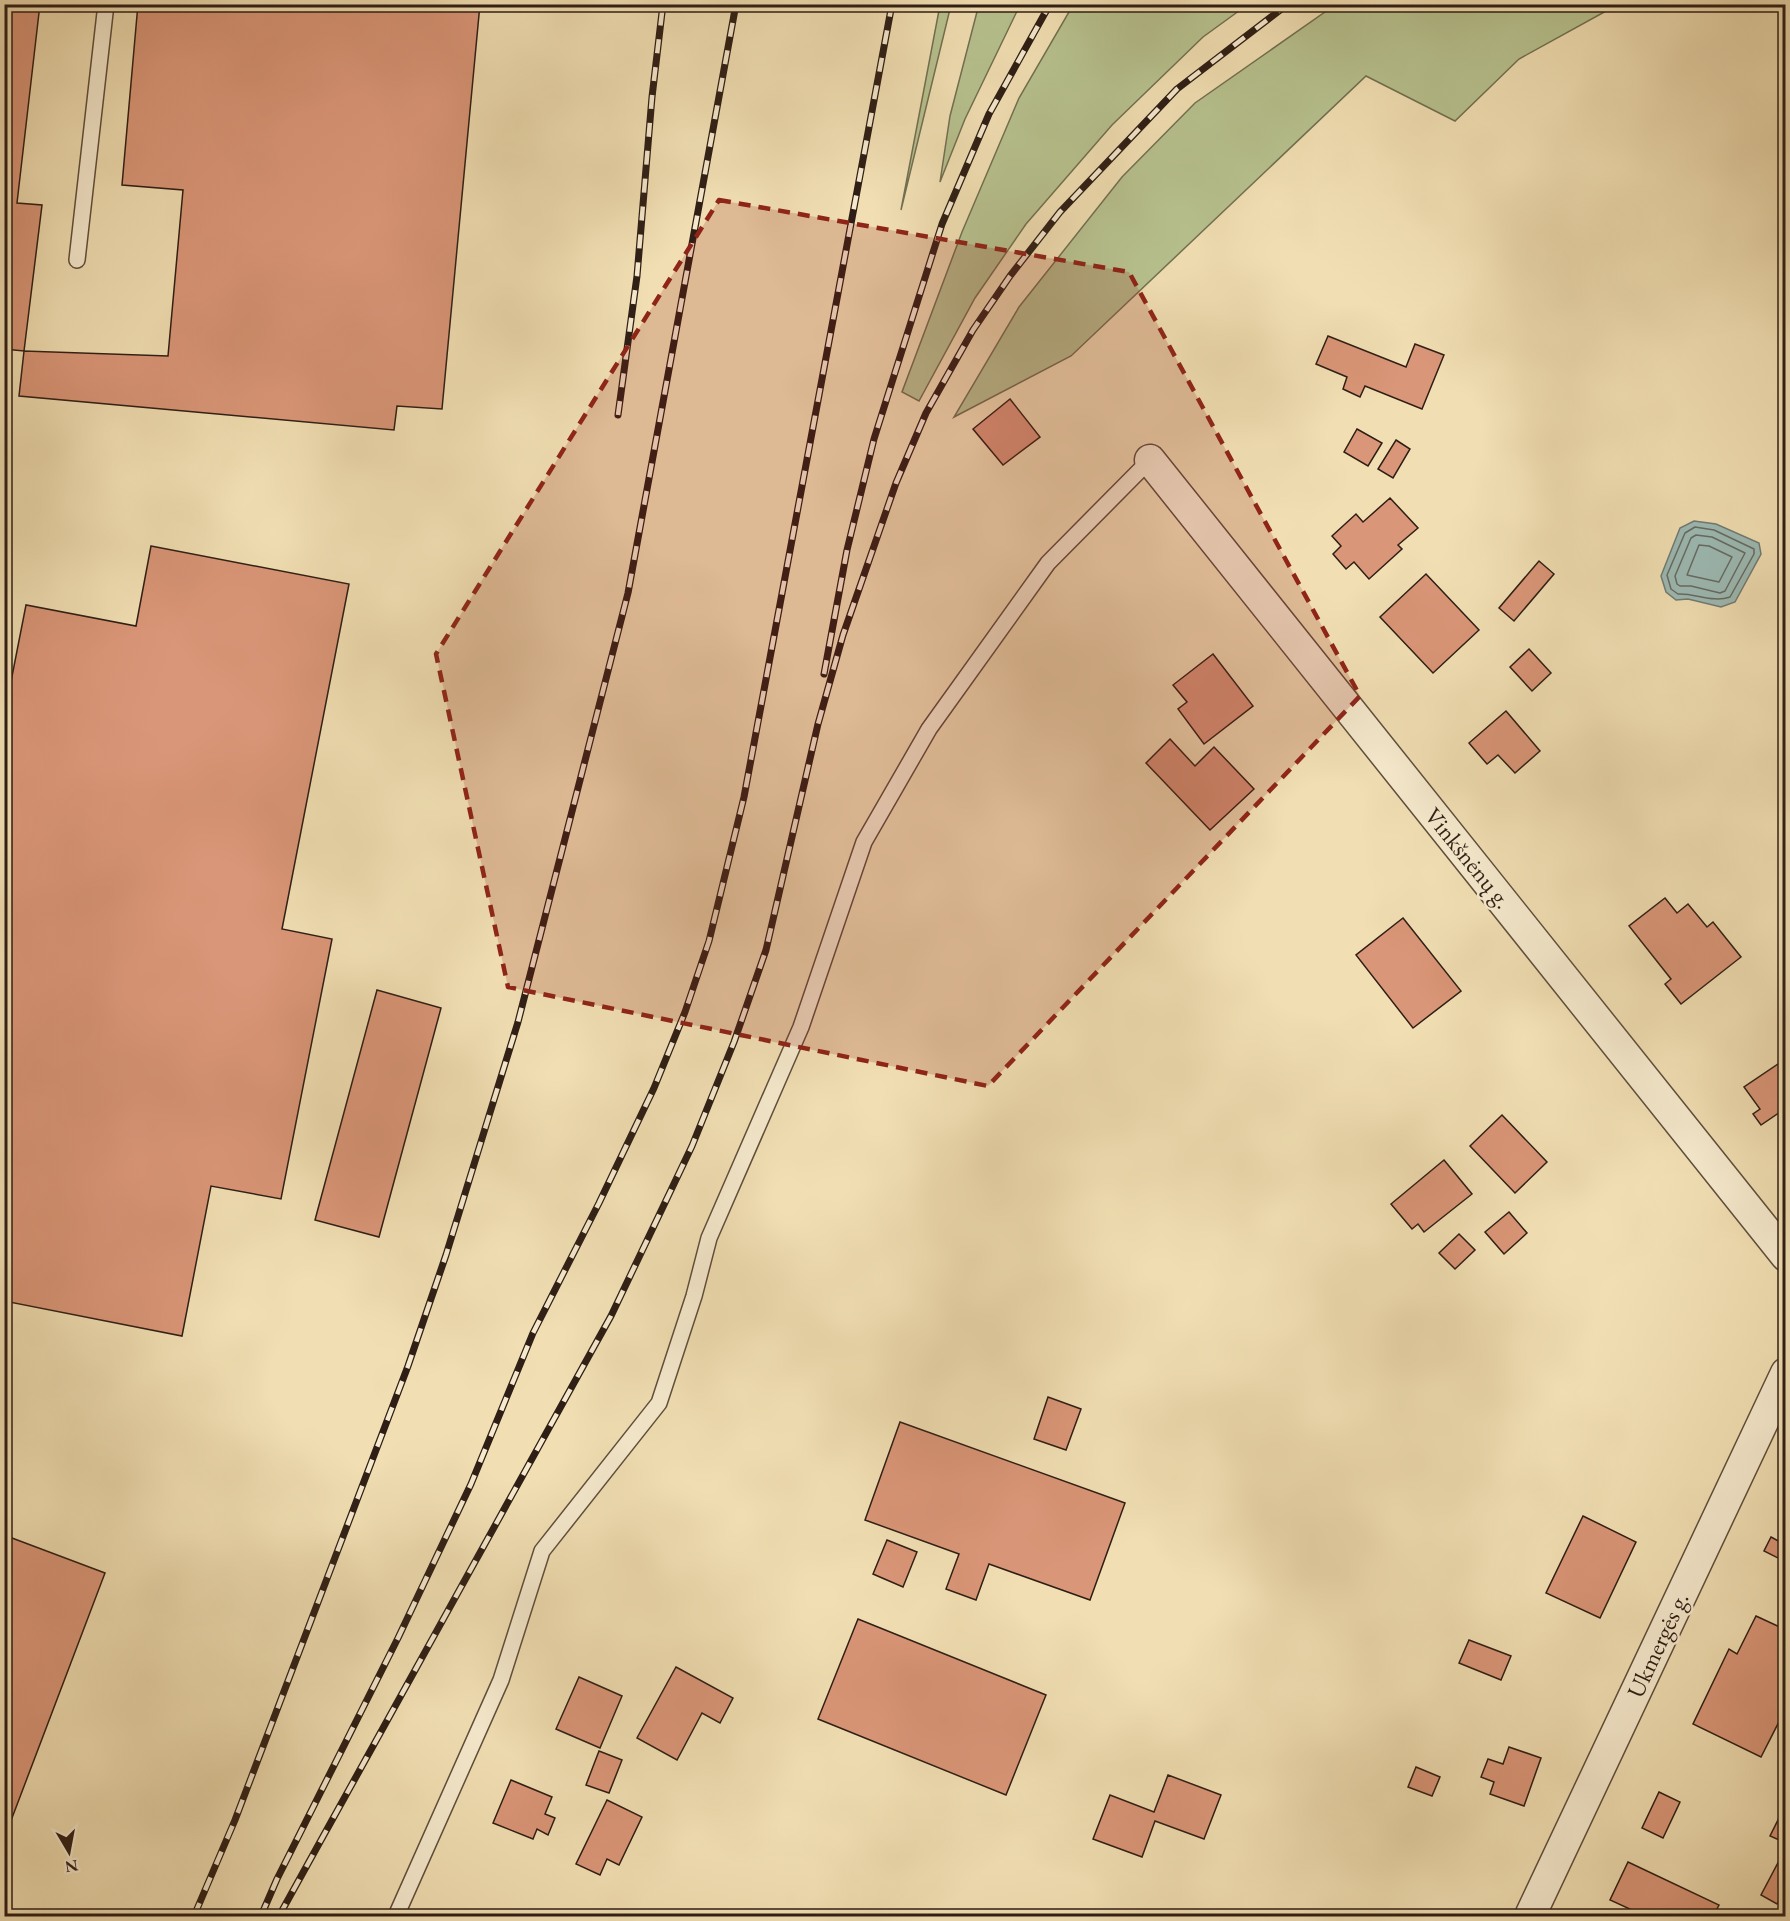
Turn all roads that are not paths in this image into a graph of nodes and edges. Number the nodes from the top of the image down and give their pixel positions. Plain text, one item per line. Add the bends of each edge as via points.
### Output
1 (106, 4) edge
2 (77, 260) dead end
3 (1150, 460) joint
4 (1785, 1256) edge
5 (1785, 1373) edge
6 (396, 1917) edge
7 (1530, 1917) edge

1 - 2 lane
3 - 4 street, Vinkšnėnų g.
3 - 6 lane via 1048,563 929,729 864,842 801,1027 710,1238 659,1403 542,1551 501,1680
5 - 7 street, Ukmergės g.

